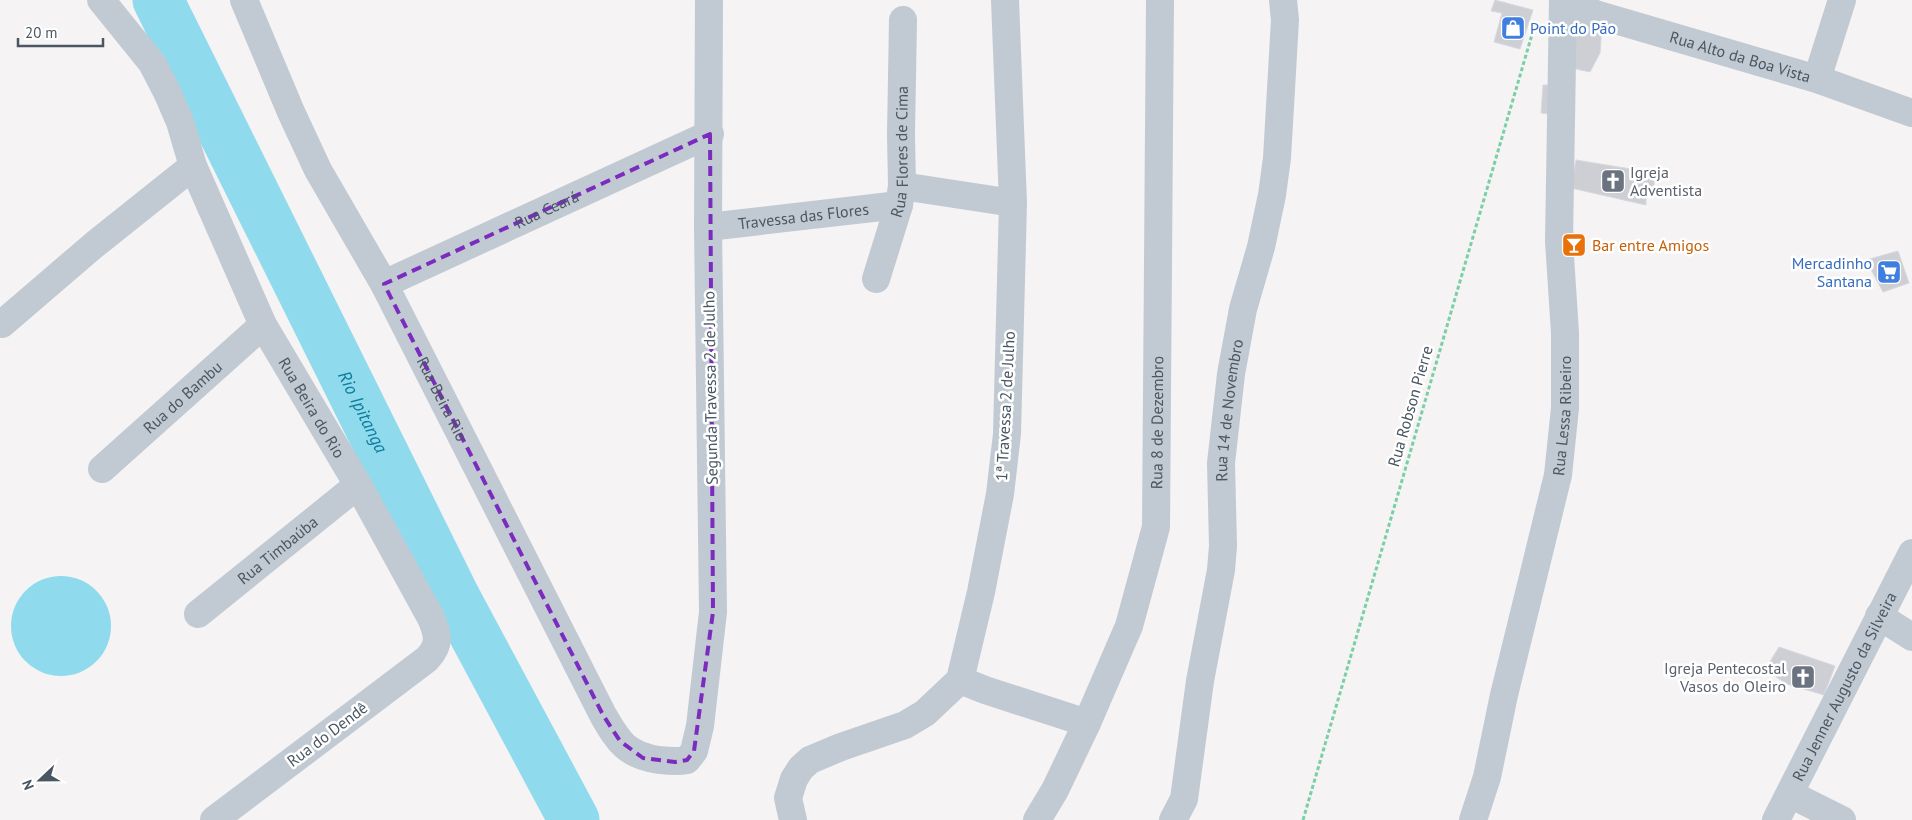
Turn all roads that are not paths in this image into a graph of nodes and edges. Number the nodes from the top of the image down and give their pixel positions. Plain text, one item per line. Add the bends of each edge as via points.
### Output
1 (101, 0) edge
2 (244, 0) edge
3 (709, 0) edge
4 (1005, 0) edge
5 (1160, 0) edge
6 (1283, 0) edge
7 (1563, 0) edge
8 (1570, 0) edge
9 (1842, 0) edge
10 (904, 20) dead end
11 (1817, 79) junction
12 (1912, 113) edge
13 (710, 134) junction
14 (193, 166) junction
15 (901, 196) junction
16 (1013, 203) junction
17 (708, 227) junction
18 (876, 279) dead end
19 (384, 284) junction
20 (2, 324) dead end
21 (263, 326) junction
22 (102, 469) dead end
23 (358, 485) junction
24 (1912, 552) edge
25 (198, 614) dead end
26 (1879, 616) junction
27 (1912, 637) edge
28 (436, 646) joint
29 (960, 680) junction
30 (1087, 723) junction
31 (675, 762) joint
32 (1790, 794) junction
33 (790, 809) edge
34 (214, 820) edge
35 (1037, 820) edge
36 (1173, 820) edge
37 (1473, 820) edge
38 (1776, 820) edge
39 (1842, 820) edge

1 - 14 street, Rua Beira do Rio via 152,63 180,122
2 - 19 street, Rua Beira Rio via 318,170
3 - 13 street, Segunda Travessa 2 de Julho
4 - 16 street, 1ª Travessa 2 de Julho
5 - 30 street, Rua 8 de Dezembro via 1156,527 1129,626
6 - 36 street, Rua 14 de Novembro via 1277,158 1261,247 1243,310 1231,374 1221,463 1224,546 1221,570 1200,681 1184,799
7 - 37 street, Rua Lessa Ribeiro via 1559,241 1565,333 1565,408 1559,466 1487,777
8 - 11 street, Rua Alto da Boa Vista via 1595,14
9 - 11 street
10 - 15 street, Rua Flores de Cima
11 - 12 street, Rua Alto da Boa Vista
13 - 17 street, Segunda Travessa 2 de Julho
13 - 19 street, Rua Ceará
14 - 20 street
14 - 21 street, Rua Beira do Rio
15 - 16 street, Travessa das Flores
15 - 17 street, Travessa das Flores
15 - 18 street, Rua Flores de Cima
16 - 29 street, 1ª Travessa 2 de Julho via 1007,434 1000,494
17 - 31 street, Segunda Travessa 2 de Julho via 713,612 700,726 694,751 687,760
19 - 31 street, Rua Beira Rio via 611,729 631,752 643,758
21 - 22 street, Rua do Bambu
21 - 23 street, Rua Beira do Rio
23 - 25 street, Rua Timbaúba
23 - 28 street, Rua Beira do Rio via 431,618 436,630
24 - 26 street, Rua Jenner Augusto da Silveira
26 - 27 street
26 - 32 street, Rua Jenner Augusto da Silveira
28 - 34 street, Rua do Dendê via 427,659
29 - 30 street
29 - 33 street via 925,713 905,725 810,760 794,779
30 - 35 street, Rua 8 de Dezembro
32 - 38 street, Rua Jenner Augusto da Silveira
32 - 39 street

